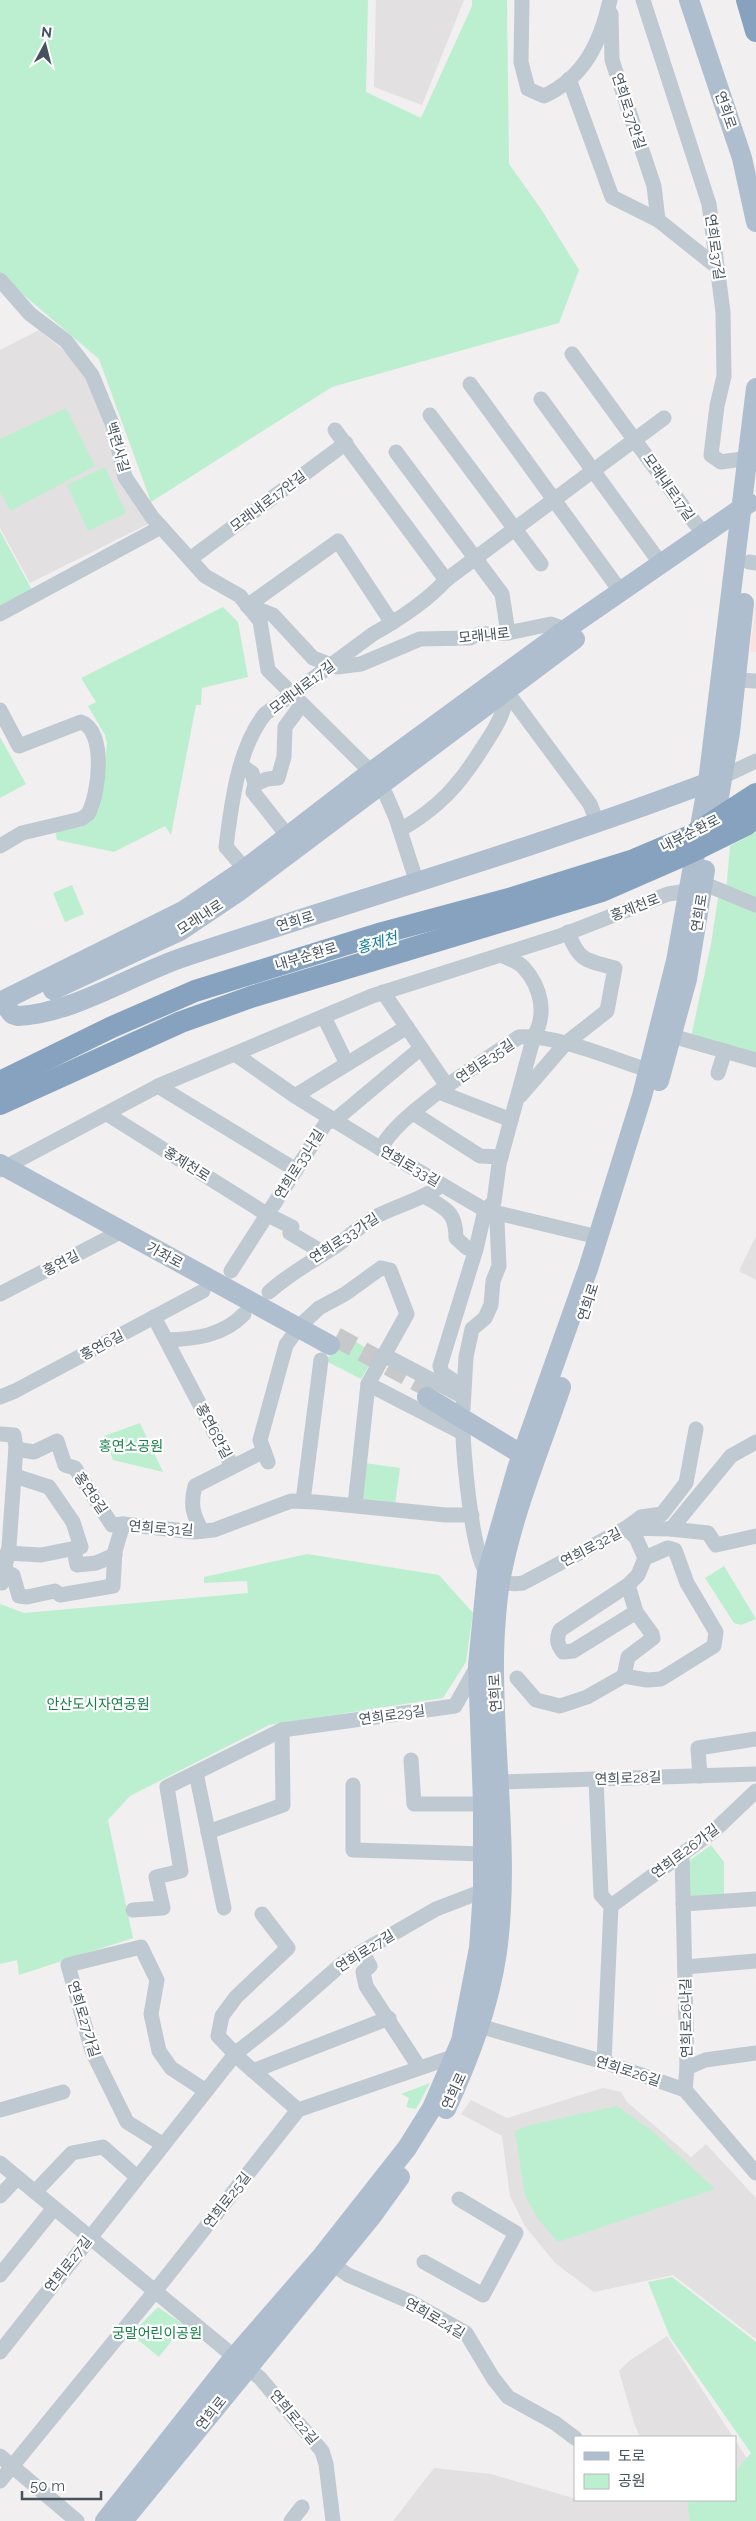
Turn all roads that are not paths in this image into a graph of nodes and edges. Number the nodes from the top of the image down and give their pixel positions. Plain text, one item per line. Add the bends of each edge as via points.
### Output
1 (522, 0) edge
2 (643, 0) edge
3 (689, 0) edge
4 (701, 0) edge
5 (748, 0) edge
6 (756, 31) edge
7 (569, 79) junction
8 (756, 171) edge
9 (658, 220) junction
10 (756, 222) edge
11 (717, 268) junction
12 (0, 280) edge
13 (572, 354) dead end
14 (470, 384) dead end
15 (756, 388) edge
16 (541, 400) dead end
17 (430, 415) dead end
18 (664, 418) dead end
19 (335, 430) dead end
20 (635, 440) junction
21 (346, 443) junction
22 (396, 452) dead end
23 (752, 459) edge
24 (594, 470) junction
25 (554, 500) junction
26 (751, 509) edge
27 (161, 527) junction
28 (515, 529) junction
29 (704, 533) junction
30 (190, 559) junction
31 (474, 560) junction
32 (753, 563) edge
33 (541, 564) dead end
34 (661, 564) junction
35 (446, 580) junction
36 (620, 592) junction
37 (247, 606) junction
38 (0, 614) edge
39 (392, 623) junction
40 (573, 632) junction
41 (508, 633) junction
42 (331, 665) junction
43 (735, 680) junction
44 (756, 681) edge
45 (507, 692) junction
46 (297, 699) junction
47 (0, 710) edge
48 (756, 761) edge
49 (242, 766) junction
50 (376, 779) junction
51 (718, 783) junction
52 (255, 784) junction
53 (756, 794) edge
54 (756, 817) edge
55 (597, 822) junction
56 (400, 830) junction
57 (287, 835) junction
58 (0, 846) edge
59 (245, 869) junction
60 (697, 882) junction
61 (417, 883) junction
62 (756, 905) edge
63 (568, 932) junction
64 (501, 954) junction
65 (53, 990) junction
66 (383, 992) junction
67 (2, 1004) edge
68 (59, 1009) junction
69 (324, 1016) junction
70 (407, 1027) junction
71 (534, 1036) junction
72 (672, 1036) junction
73 (565, 1044) junction
74 (421, 1048) junction
75 (725, 1051) junction
76 (235, 1054) junction
77 (756, 1060) edge
78 (347, 1064) junction
79 (648, 1070) junction
80 (718, 1073) dead end
81 (0, 1082) edge
82 (158, 1086) junction
83 (443, 1089) junction
84 (295, 1096) junction
85 (517, 1099) junction
86 (0, 1104) edge
87 (413, 1113) junction
88 (107, 1114) junction
89 (335, 1120) junction
90 (511, 1120) junction
91 (380, 1149) junction
92 (501, 1157) junction
93 (2, 1167) edge
94 (296, 1170) junction
95 (442, 1185) junction
96 (426, 1197) junction
97 (485, 1210) junction
98 (268, 1215) junction
99 (122, 1232) junction
100 (598, 1237) junction
101 (324, 1253) junction
102 (474, 1254) junction
103 (231, 1271) dead end
104 (495, 1276) junction
105 (203, 1291) dead end
106 (269, 1292) dead end
107 (0, 1294) edge
108 (244, 1314) dead end
109 (154, 1317) junction
110 (302, 1324) junction
111 (166, 1340) junction
112 (329, 1347) joint
113 (384, 1355) junction
114 (368, 1384) junction
115 (431, 1394) tunnel mouth
116 (0, 1397) edge
117 (463, 1409) junction
118 (696, 1429) dead end
119 (1, 1431) edge
120 (756, 1442) edge
121 (16, 1450) junction
122 (531, 1452) junction
123 (232, 1466) junction
124 (15, 1476) junction
125 (303, 1502) junction
126 (355, 1505) junction
127 (472, 1515) junction
128 (6, 1517) edge
129 (123, 1524) junction
130 (626, 1528) junction
131 (671, 1529) junction
132 (202, 1531) junction
133 (756, 1536) edge
134 (5, 1549) edge
135 (74, 1549) junction
136 (115, 1555) junction
137 (645, 1558) junction
138 (494, 1577) junction
139 (628, 1585) junction
140 (636, 1612) junction
141 (478, 1665) junction
142 (624, 1676) junction
143 (517, 1678) dead end
144 (282, 1730) junction
145 (756, 1739) edge
146 (411, 1760) dead end
147 (196, 1773) junction
148 (756, 1774) edge
149 (700, 1776) junction
150 (596, 1779) junction
151 (499, 1782) junction
152 (353, 1785) dead end
153 (756, 1791) edge
154 (484, 1804) junction
155 (208, 1832) junction
156 (484, 1854) junction
157 (682, 1854) junction
158 (484, 1891) junction
159 (756, 1899) edge
160 (684, 1904) junction
161 (610, 1906) junction
162 (224, 1908) dead end
163 (133, 1910) dead end
164 (262, 1914) dead end
165 (362, 1952) junction
166 (756, 1961) edge
167 (685, 1967) junction
168 (389, 2018) junction
169 (472, 2025) junction
170 (236, 2053) junction
171 (756, 2053) edge
172 (455, 2056) junction
173 (604, 2062) junction
174 (419, 2067) junction
175 (687, 2068) junction
176 (254, 2071) junction
177 (685, 2090) junction
178 (206, 2091) junction
179 (63, 2092) dead end
180 (0, 2110) edge
181 (298, 2110) junction
182 (162, 2144) junction
183 (0, 2163) edge
184 (756, 2173) edge
185 (18, 2178) junction
186 (137, 2178) junction
187 (35, 2192) junction
188 (0, 2196) edge
189 (459, 2199) dead end
190 (54, 2208) junction
191 (90, 2237) junction
192 (327, 2260) junction
193 (424, 2262) dead end
194 (0, 2275) edge
195 (156, 2290) junction
196 (0, 2352) edge
197 (242, 2362) junction
198 (574, 2437) edge
199 (0, 2456) edge
200 (12, 2466) junction
201 (0, 2481) edge
202 (302, 2507) dead end
203 (77, 2521) edge
204 (105, 2521) edge
205 (123, 2521) edge
206 (291, 2521) edge
207 (333, 2521) edge

1 - 7 street, 연희로37안길 via 521,62 528,89 544,96 560,89
2 - 11 street, 연희로37길 via 709,204
3 - 10 main road, 연희로 via 742,158
4 - 8 main road, 연희로
5 - 6 highway
7 - 9 street via 612,197
7 - 9 street, 연희로37안길 via 590,58 610,0 612,60 654,186
9 - 11 street
11 - 23 street, 연희로37길 via 723,312 724,376 710,452 722,462
12 - 27 street, 백련사길 via 30,314 66,341 92,375 113,426 125,477
13 - 20 street, 모래내로17길
14 - 25 street
15 - 23 main road, 연희로
16 - 24 street
17 - 28 street
18 - 20 street, 모래내로17길
19 - 21 street
20 - 24 street, 모래내로17길
20 - 29 street, 모래내로17길
21 - 30 street, 모래내로17안길
21 - 35 street
22 - 31 street
23 - 26 main road, 연희로
24 - 25 street, 모래내로17길
24 - 34 street
25 - 28 street, 모래내로17길
25 - 36 street
26 - 29 main road, 모래내로
26 - 32 main road, 연희로
26 - 40 main road, 모래내로 via 627,599
26 - 51 main road, 연희로
27 - 30 street, 백련사길
27 - 38 street
28 - 31 street, 모래내로17길
28 - 33 street
29 - 34 main road, 모래내로
30 - 37 street, 백련사길 via 205,576 240,596
31 - 35 street, 모래내로17길
31 - 41 street via 502,594
32 - 43 main road, 연희로
34 - 36 main road, 모래내로
35 - 39 street, 모래내로17길
36 - 40 main road, 모래내로
37 - 39 street via 338,541
37 - 42 street, 모래내로 via 273,615 313,658
37 - 46 street, 백련사길 via 260,621 268,670
39 - 42 street, 모래내로17길
40 - 41 street, 모래내로 via 552,624
40 - 45 main road, 모래내로
40 - 50 main road, 모래내로
41 - 42 street, 모래내로 via 420,639 361,664
42 - 46 street, 모래내로17길
43 - 44 street
43 - 51 main road, 연희로
45 - 50 main road, 모래내로
45 - 55 street via 590,804
45 - 56 street via 505,710 464,778 445,798
46 - 49 street, 모래내로17길 via 265,714 256,726
46 - 50 street, 백련사길 via 349,748
46 - 52 street via 285,727 284,757 278,778
47 - 58 street via 19,746 81,722 90,727 98,748 95,785 88,814 81,819 22,833
48 - 51 street, 연희로
49 - 52 street via 252,773
49 - 59 street, 모래내로17길 via 233,790 226,847
50 - 56 street
50 - 57 main road, 모래내로
50 - 65 main road, 모래내로 via 238,892 180,931
51 - 55 main road, 연희로
51 - 60 main road, 연희로
51 - 60 main road, 연희로 via 704,803
52 - 57 street via 253,792
53 - 81 highway, 내부순환로 via 693,835 634,860 195,990
54 - 86 highway, 내부순환로 via 689,853 602,891 251,996 181,1022
55 - 61 main road, 연희로
56 - 61 street
57 - 59 main road, 모래내로
59 - 67 main road, 모래내로 via 184,911
60 - 62 street
60 - 63 street, 홍제천로
60 - 72 main road, 연희로 via 687,979
60 - 79 main road, 연희로
61 - 68 main road, 연희로 via 171,961
63 - 64 street, 홍제천로
63 - 73 street via 576,952 590,962 615,968 607,1011
64 - 66 street, 홍제천로
64 - 71 street via 524,967 541,998
65 - 67 main road, 모래내로
65 - 68 main road via 48,1002
66 - 69 street, 홍제천로
66 - 70 street
67 - 68 main road, 연희로 via 18,1016
69 - 76 street, 홍제천로
69 - 78 street
70 - 74 street
70 - 78 street
71 - 73 street
71 - 83 street, 연희로35길 via 519,1037
71 - 85 street, 연희로35길
72 - 75 street
72 - 122 main road, 연희로
73 - 79 street
73 - 85 street, 연희로35길
74 - 83 street
74 - 89 street
75 - 77 street
75 - 80 street
76 - 82 street, 홍제천로
76 - 84 street, 연희로33길
78 - 84 street
79 - 100 main road, 연희로
82 - 88 street, 홍제천로
82 - 94 street
83 - 87 street, 연희로35길
83 - 90 street, 연희로35길
84 - 89 street, 연희로33길
85 - 90 street, 연희로35길
87 - 91 street, 연희로35길 via 385,1138
87 - 92 street via 480,1156
88 - 93 street, 홍제천로
88 - 98 street, 홍제천로
89 - 91 street, 연희로33길
89 - 94 street, 연희로33나길 via 326,1122
90 - 92 street, 연희로35길
91 - 95 street, 연희로33길
92 - 97 street, 연희로35길 via 494,1202
93 - 99 main road, 가좌로
93 - 110 main road via 28,1170
94 - 98 street, 연희로33나길
95 - 96 street, 연희로33가길
95 - 97 street, 연희로33길
96 - 101 street, 연희로33가길 via 372,1219
96 - 102 street via 449,1210 456,1223 456,1238
97 - 100 street, 연희로33길
97 - 102 street
97 - 104 street, 연희로33길 via 497,1221 499,1266
98 - 101 street, 연희로33나길 via 292,1227 290,1233
98 - 103 street, 연희로33나길
99 - 107 street, 홍연길
99 - 110 main road, 가좌로
100 - 122 main road, 연희로
101 - 106 street, 연희로33가길
102 - 104 street
102 - 117 street via 440,1366
104 - 117 street, 연희로33길 via 491,1305 485,1318 472,1329 466,1357
105 - 109 street, 홍연6길
108 - 111 street via 227,1329 186,1340
109 - 111 street, 홍연6안길
109 - 116 street, 홍연6길
110 - 112 main road, 가좌로
110 - 113 street via 319,1308 382,1268 390,1270 407,1314
110 - 123 street via 286,1345 260,1440 266,1456
111 - 123 street, 홍연6안길
112 - 125 street
113 - 114 street
113 - 117 street
114 - 117 street
114 - 126 street
115 - 117 main road
117 - 122 main road
117 - 127 street
118 - 130 street via 686,1483 662,1514 641,1517
119 - 121 street via 14,1435
120 - 131 street via 731,1456
121 - 124 street
121 - 129 street, 홍연8길 via 34,1452 57,1441 65,1465 75,1468 112,1525
122 - 138 main road, 연희로
123 - 132 street, 홍연6안길 via 195,1486 192,1515
124 - 128 street
124 - 135 street via 49,1486 73,1522 81,1547
125 - 126 street, 연희로31길
125 - 132 street, 연희로31길 via 291,1501 214,1530
126 - 127 street, 연희로31길
127 - 138 street via 480,1562
128 - 134 street
129 - 132 street, 연희로31길
129 - 136 street, 연희로31길
130 - 131 street, 연희로32길
130 - 137 street via 636,1538
130 - 138 street, 연희로32길 via 522,1583 510,1585
131 - 133 street, 연희로32길 via 708,1533 716,1545
134 - 135 street via 41,1555
134 - 136 street, 연희로31길 via 3,1577 13,1575 19,1596 28,1597 113,1586
135 - 136 street via 78,1565 96,1563
137 - 139 street via 638,1575
137 - 142 street via 668,1548 675,1550 687,1583 716,1632 716,1639 714,1646 660,1679
138 - 141 main road, 연희로
138 - 151 main road, 연희로
139 - 140 street
139 - 140 street via 566,1624 557,1637 558,1646 563,1652 573,1651
140 - 142 street via 652,1638 628,1657
141 - 144 street, 연희로29길 via 455,1706
141 - 154 main road, 연희로
142 - 143 street via 586,1697 560,1706 536,1700
144 - 147 street, 연희로29길
144 - 155 street via 282,1805
145 - 149 street via 698,1748
146 - 154 street via 414,1804
147 - 155 street
147 - 163 street, 연희로29길 via 167,1787 181,1871 156,1877 164,1908
148 - 149 street, 연희로28길
149 - 150 street, 연희로28길
150 - 151 street, 연희로28길
150 - 161 street via 601,1895
151 - 169 main road, 연희로 via 497,1952
152 - 156 street via 353,1850
153 - 157 street, 연희로26가길 via 715,1830
154 - 156 main road, 연희로
155 - 162 street
156 - 158 main road, 연희로
157 - 160 street, 연희로26나길
157 - 161 street, 연희로26가길
158 - 165 street, 연희로27길 via 436,1909
158 - 169 main road, 연희로
159 - 160 street
160 - 167 street, 연희로26나길
161 - 173 street
164 - 170 street via 288,1948 236,1997 222,2016 218,2036
165 - 168 street via 370,1966 363,1972 366,1986
165 - 170 street, 연희로27길 via 344,1962
166 - 167 street, 연희로26나길
167 - 175 street, 연희로26나길
168 - 174 street
168 - 176 street
169 - 172 main road, 연희로
169 - 173 street, 연희로26길
169 - 192 main road, 연희로 via 461,2077 437,2126 372,2216
170 - 176 street
170 - 178 street, 연희로27길
171 - 175 street, 연희로26나길 via 705,2060
172 - 174 street
172 - 192 main road, 연희로 via 432,2108 407,2148
173 - 177 street, 연희로26길
174 - 181 street
175 - 177 street, 연희로26나길
176 - 181 street
177 - 184 street
178 - 182 street, 연희로27길
178 - 182 street, 연희로27가길 via 172,2068 159,2051 151,2014 157,1980 141,1947 68,1965 92,2051 127,2122
179 - 180 street
181 - 195 street, 연희로25길
182 - 186 street, 연희로27길
183 - 185 street
185 - 187 street
185 - 188 street
186 - 187 street via 103,2147 72,2153
186 - 191 street, 연희로27길
187 - 190 street
189 - 193 street via 516,2233 483,2295
190 - 191 street
190 - 194 street
191 - 195 street
191 - 196 street, 연희로27길
192 - 197 main road, 연희로
192 - 198 street, 연희로24길 via 348,2275 411,2302 466,2333 508,2398 555,2423
195 - 197 street
195 - 200 street, 연희로25길
197 - 204 main road, 연희로
197 - 205 main road, 연희로
197 - 207 street, 연희로22길 via 322,2451
199 - 200 street
200 - 201 street, 연희로25길
200 - 203 street
202 - 206 street

